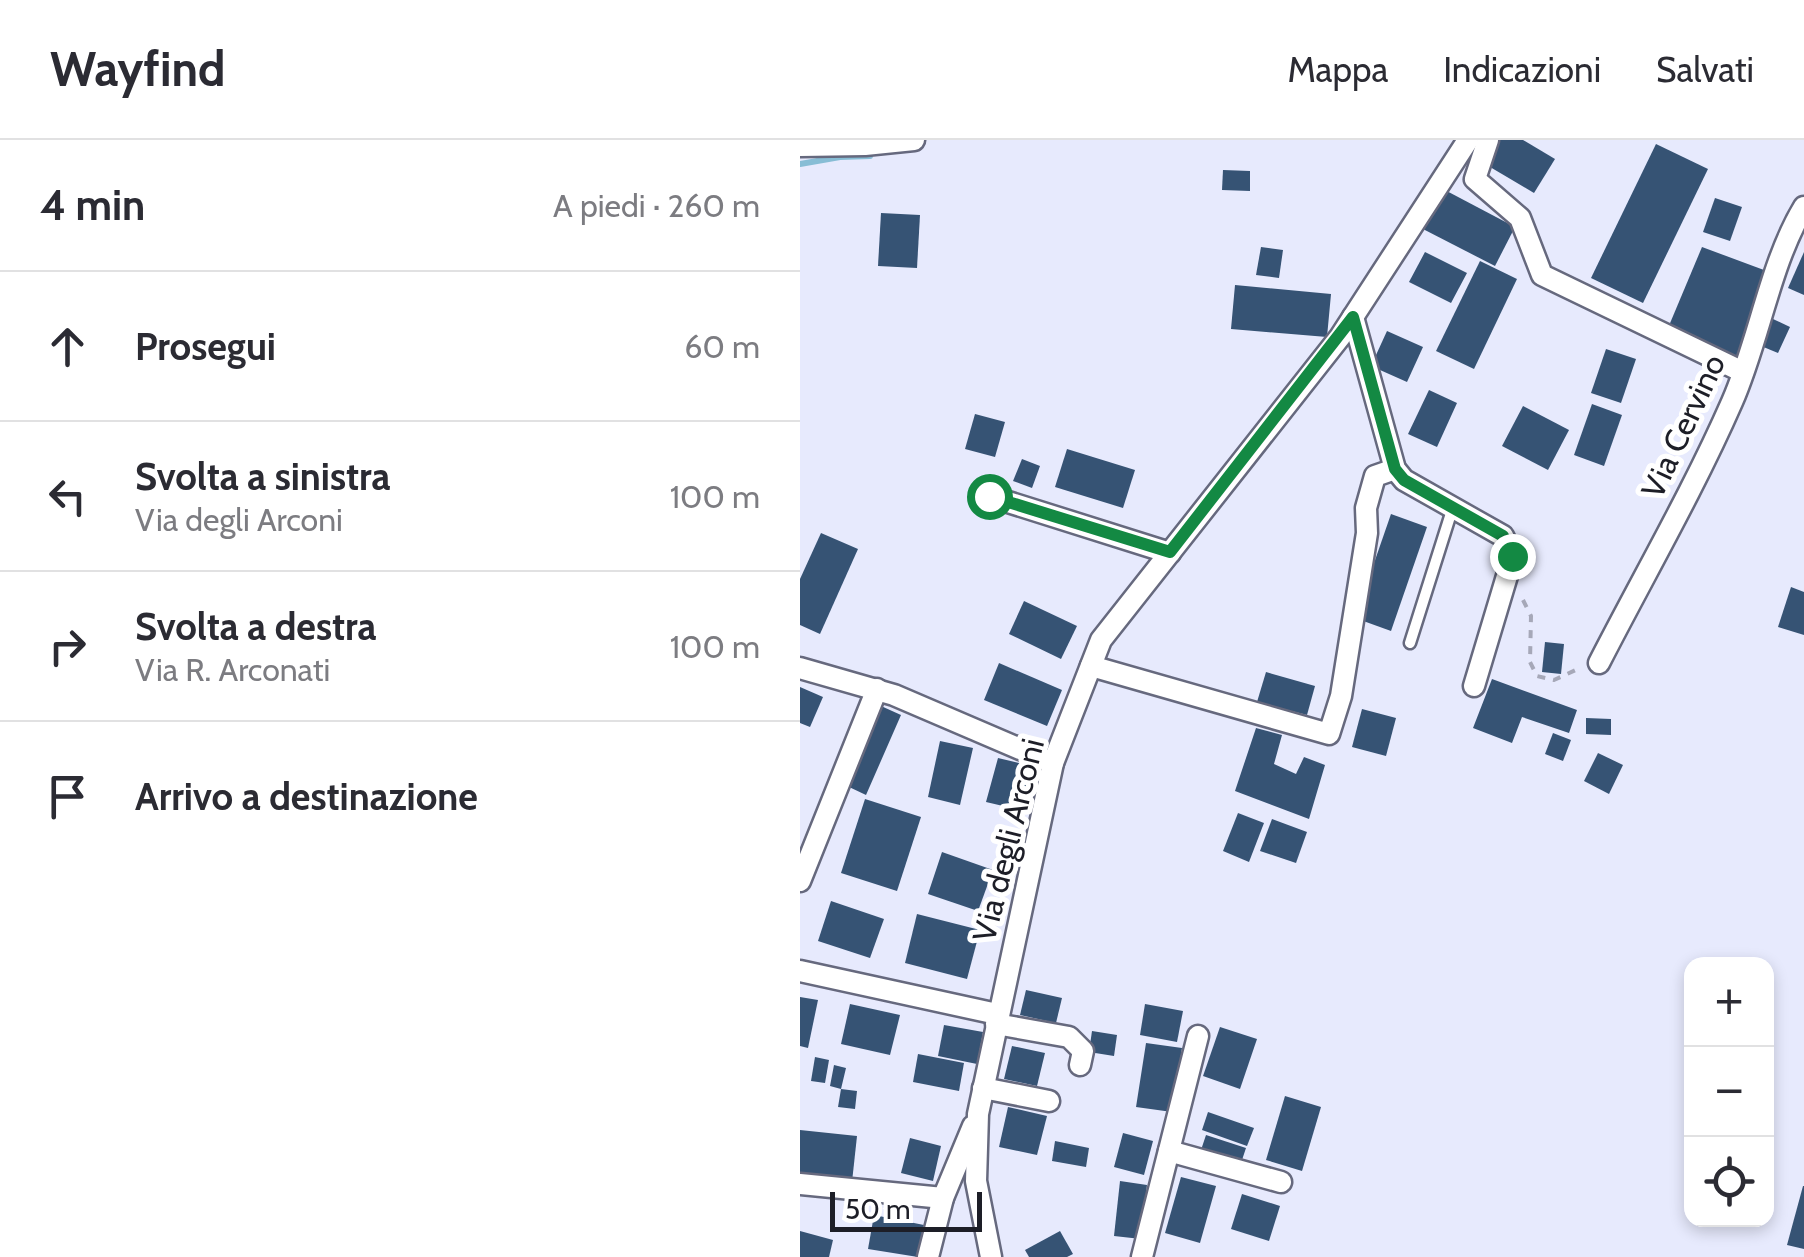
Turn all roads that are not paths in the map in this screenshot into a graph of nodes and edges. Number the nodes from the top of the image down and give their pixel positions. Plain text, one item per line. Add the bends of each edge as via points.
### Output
1 (914, 140) edge
2 (1468, 140) edge
3 (1488, 140) edge
4 (800, 146) edge
5 (1804, 207) edge
6 (1353, 317) junction
7 (1742, 372) junction
8 (1395, 469) junction
9 (989, 496) dead end
10 (1452, 507) junction
11 (1170, 552) junction
12 (1410, 643) dead end
13 (1599, 664) road end
14 (1091, 666) junction
15 (800, 668) edge
16 (1474, 686) dead end
17 (877, 690) junction
18 (1053, 763) junction
19 (800, 881) edge
20 (800, 971) edge
21 (996, 1019) junction
22 (1198, 1036) dead end
23 (1080, 1065) dead end
24 (983, 1088) junction
25 (1049, 1101) dead end
26 (978, 1114) junction
27 (1169, 1152) junction
28 (1281, 1182) dead end
29 (800, 1184) edge
30 (943, 1198) junction
31 (928, 1257) edge
32 (991, 1257) edge
33 (1142, 1257) edge

1 - 4 street
2 - 6 street, Via degli Arconi
3 - 7 street via 1475,179 1520,218 1542,275
5 - 7 street, Via Cervino
6 - 8 street
6 - 11 street, Via degli Arconi
7 - 13 street, Via Cervino
8 - 10 street
8 - 14 street via 1375,476 1366,508 1368,534 1329,734
9 - 11 street
10 - 12 lane
10 - 16 street via 1503,536 1512,556
11 - 14 street, Via degli Arconi via 1101,640
14 - 18 street, Via degli Arconi
15 - 17 street
17 - 18 street
17 - 19 street
18 - 21 street, Via degli Arconi
20 - 21 street
21 - 23 street via 1070,1037 1082,1051
21 - 24 street, Via degli Arconi
22 - 27 street
24 - 25 street
24 - 26 street, Via degli Arconi
26 - 30 street
26 - 32 street, Via degli Arconi via 976,1181
27 - 28 street
27 - 33 street
29 - 30 street
30 - 31 street

